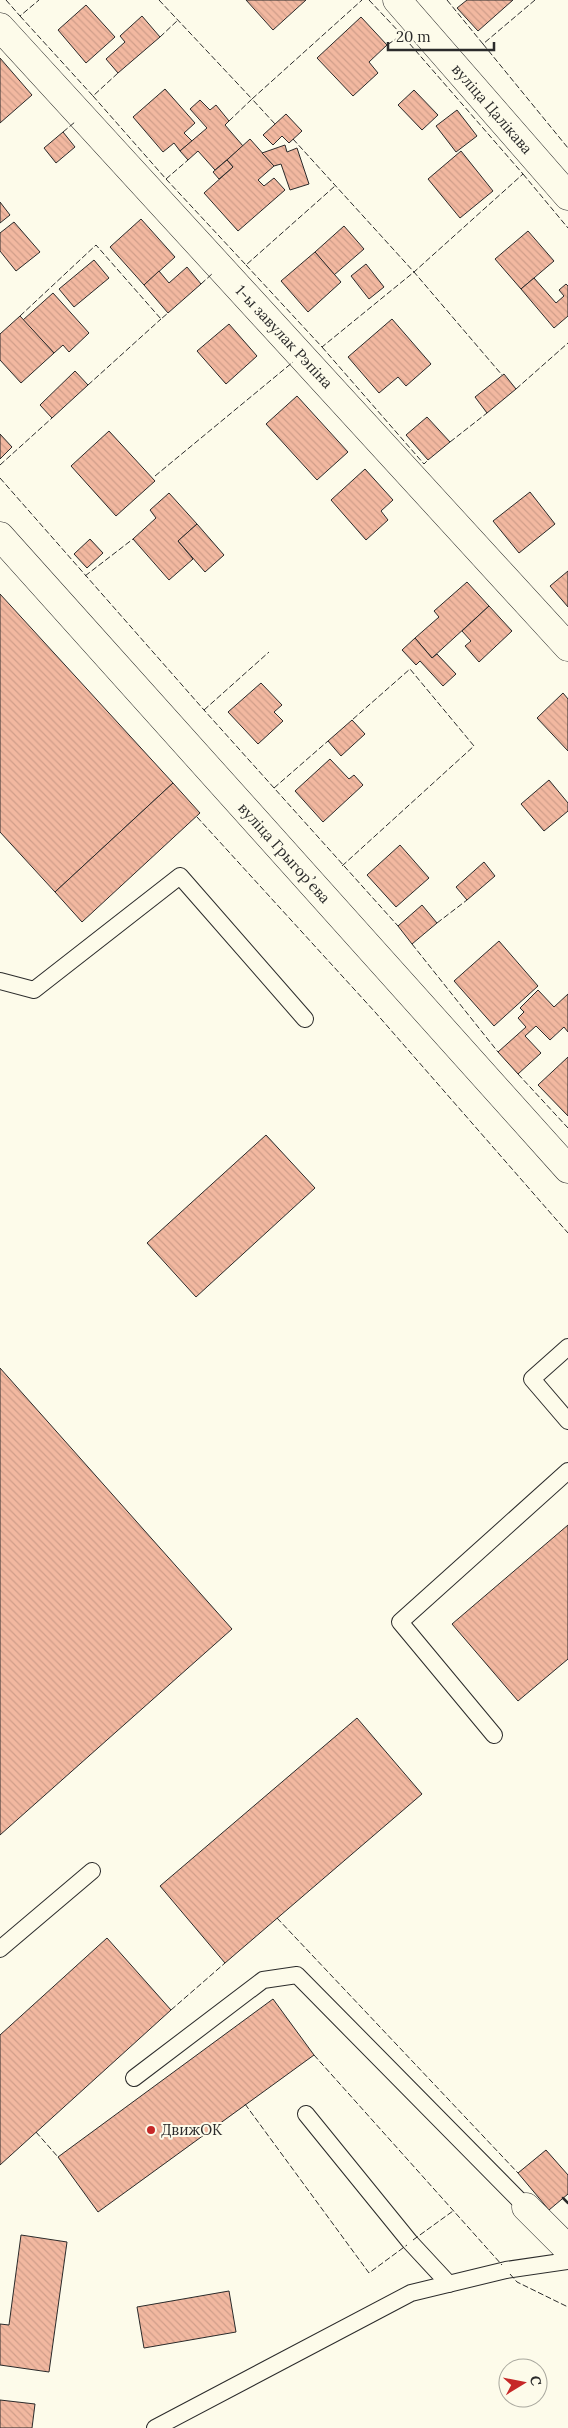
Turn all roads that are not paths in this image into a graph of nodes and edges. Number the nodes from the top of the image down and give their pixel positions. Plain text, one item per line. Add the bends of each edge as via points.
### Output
1 (397, 0) edge
2 (0, 28) edge
3 (568, 196) edge
4 (0, 536) edge
5 (568, 647) edge
6 (0, 981) edge
7 (305, 1019) dead end
8 (568, 1169) edge
9 (568, 1347) edge
10 (568, 1421) edge
11 (568, 1471) edge
12 (494, 1735) dead end
13 (92, 1871) dead end
14 (0, 1949) edge
15 (134, 2078) dead end
16 (306, 2114) dead end
17 (526, 2207) joint
18 (568, 2249) edge
19 (568, 2260) edge
20 (449, 2284) junction
21 (155, 2428) edge

1 - 3 street, вуліца Цалікава
2 - 5 street, 1-ы завулак Рэпіна
4 - 8 street, вуліца Грыгорʼева
6 - 7 lane via 34,990 180,876
9 - 10 lane via 532,1379
11 - 12 lane via 400,1622
13 - 14 lane
15 - 17 lane via 263,1980 297,1975
16 - 20 lane via 410,2242
17 - 18 street
19 - 20 lane
20 - 21 lane via 411,2293

